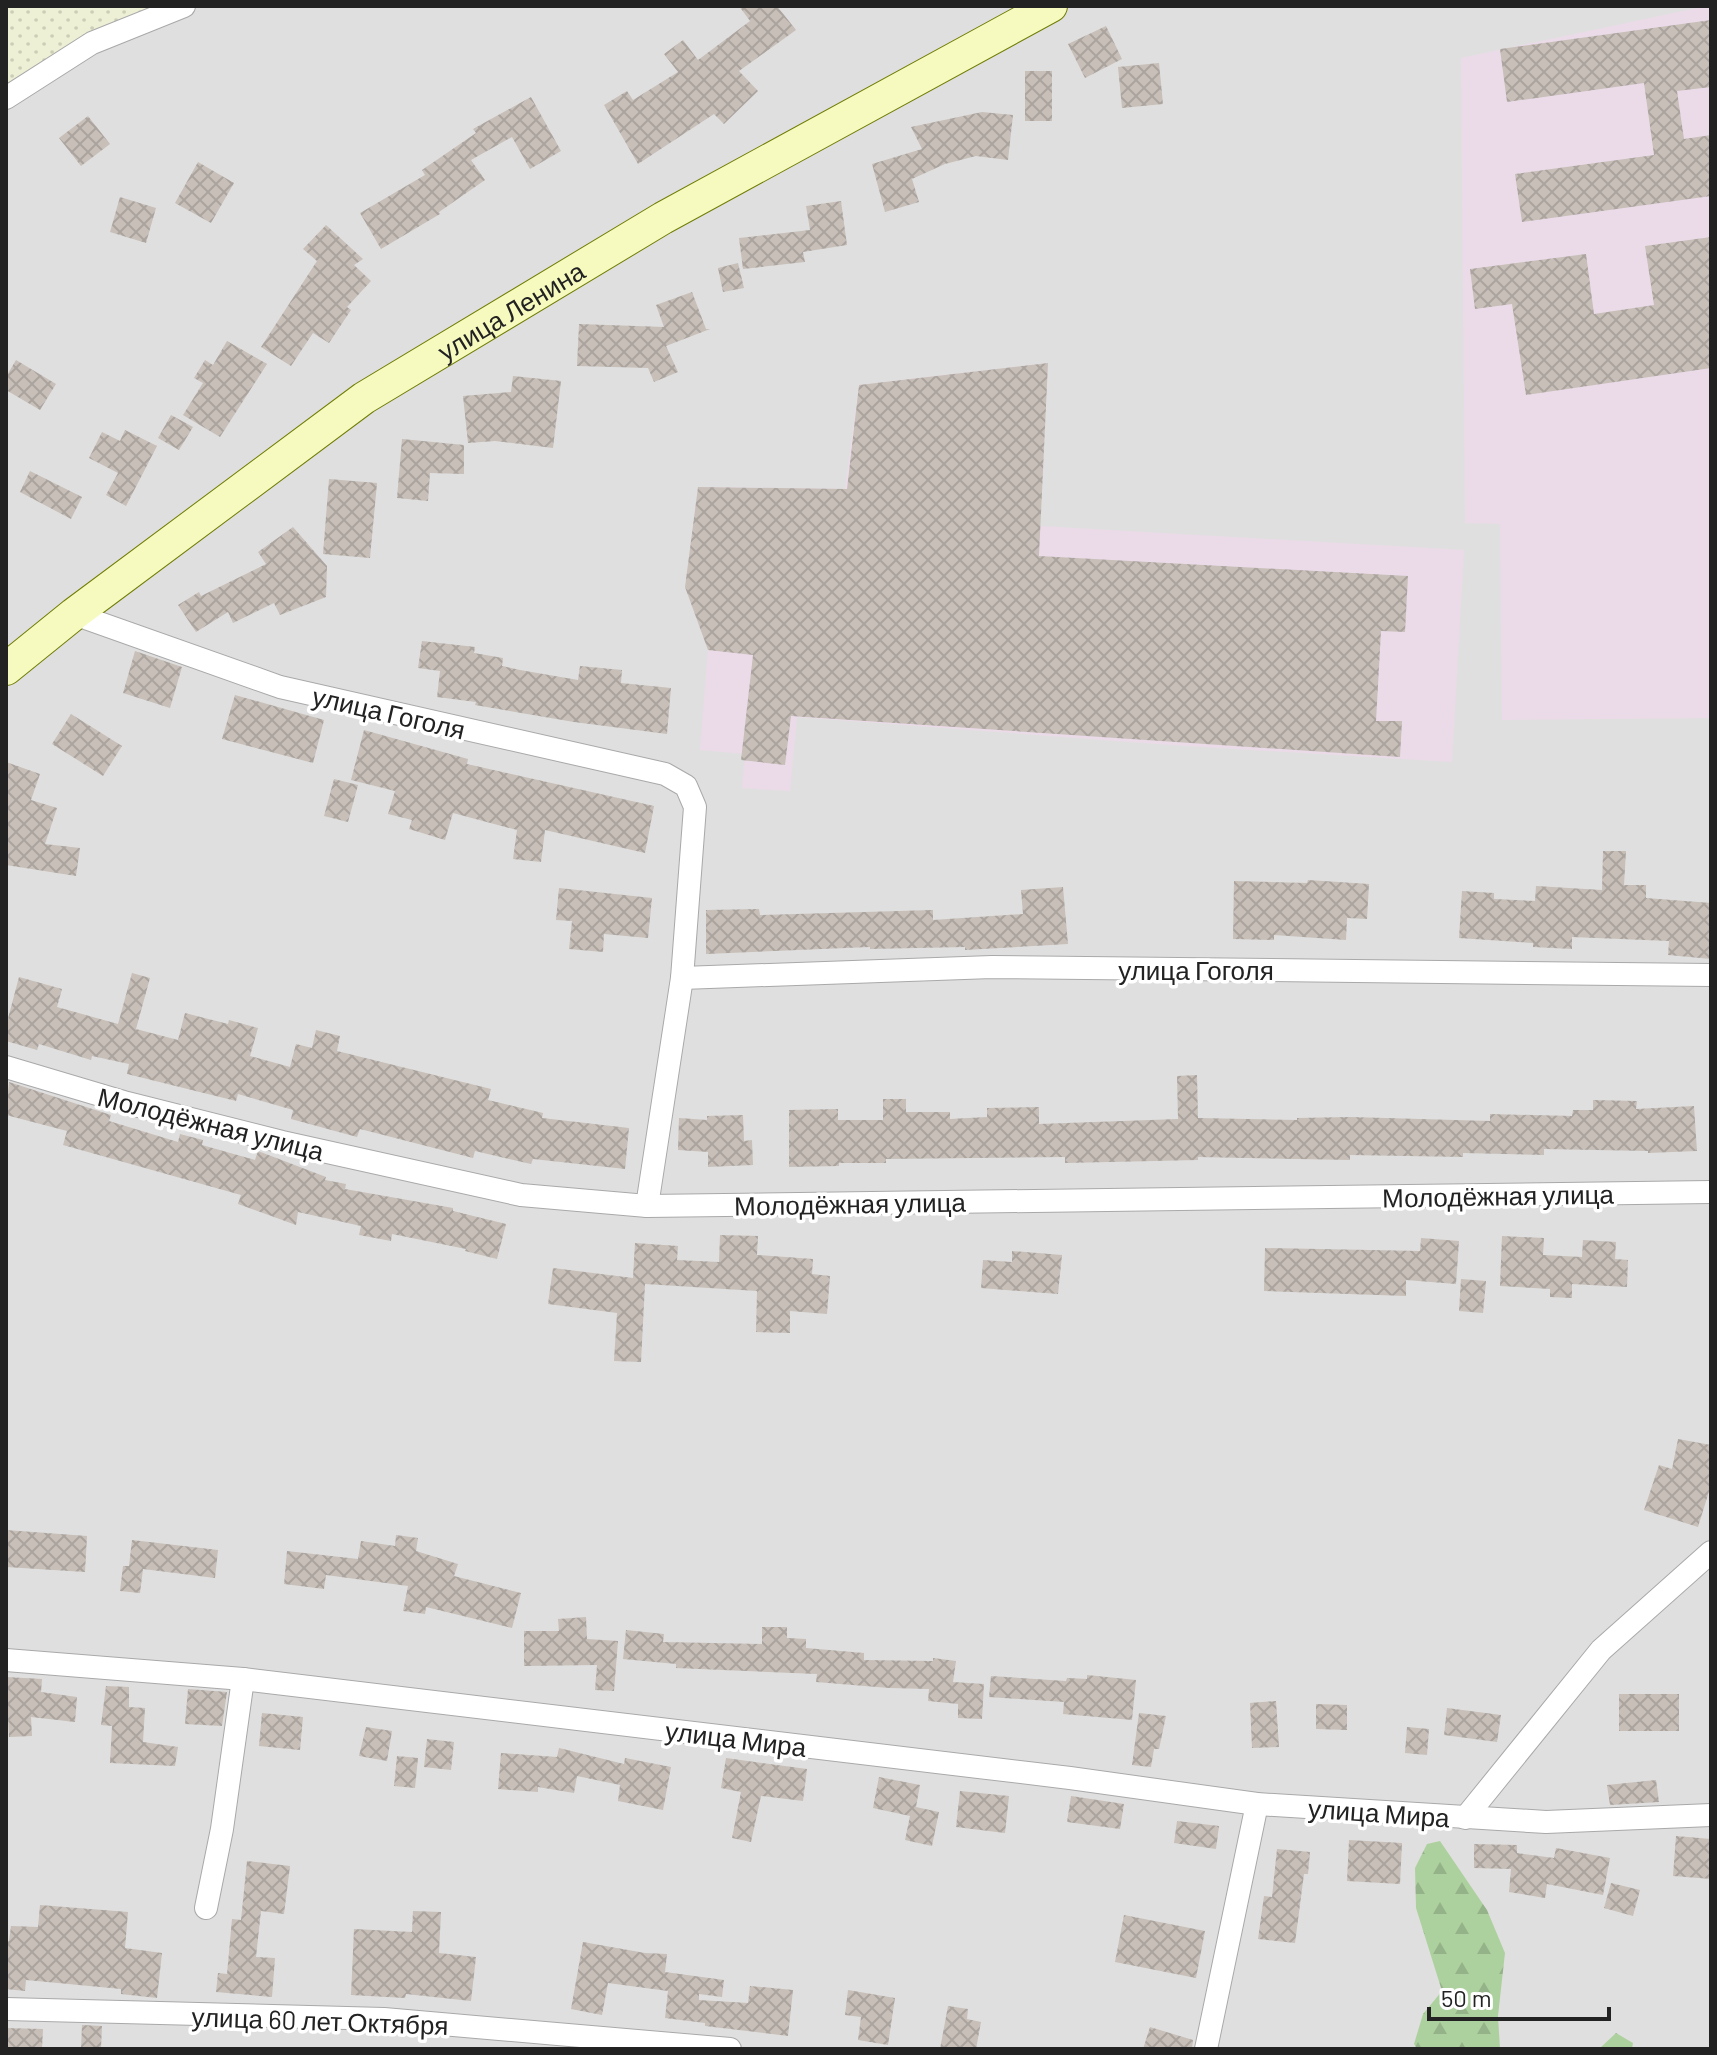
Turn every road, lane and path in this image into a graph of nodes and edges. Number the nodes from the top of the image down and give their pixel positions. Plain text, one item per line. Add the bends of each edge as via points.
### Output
1 (184, 6) edge
2 (1051, 6) edge
3 (6, 98) edge
4 (74, 614) junction
5 (6, 669) edge
6 (1711, 975) edge
7 (682, 978) junction
8 (6, 1067) edge
9 (1711, 1192) edge
10 (647, 1206) junction
11 (1711, 1552) edge
12 (6, 1660) edge
13 (243, 1679) junction
14 (1257, 1804) junction
15 (1711, 1815) edge
16 (1465, 1818) junction
17 (206, 1908) dead end
18 (6, 2009) edge
19 (730, 2049) edge
20 (1206, 2049) edge

1 - 3 street via 92,43
2 - 4 main road, улица Ленина via 663,218 364,398
4 - 5 main road, улица Ленина
4 - 7 street, улица Гоголя via 280,687 665,774 686,786 695,807
6 - 7 street, улица Гоголя via 992,967
7 - 10 street
8 - 10 street, Молодёжная улица via 282,1142 506,1192
9 - 10 street, Молодёжная улица
11 - 16 street, улица Мира via 1601,1650
12 - 13 street, улица Мира
13 - 14 street, улица Мира
13 - 17 street
14 - 16 street, улица Мира
14 - 20 street
15 - 16 street, улица Мира via 1546,1822
18 - 19 street, улица 60 лет Октября via 384,2019

